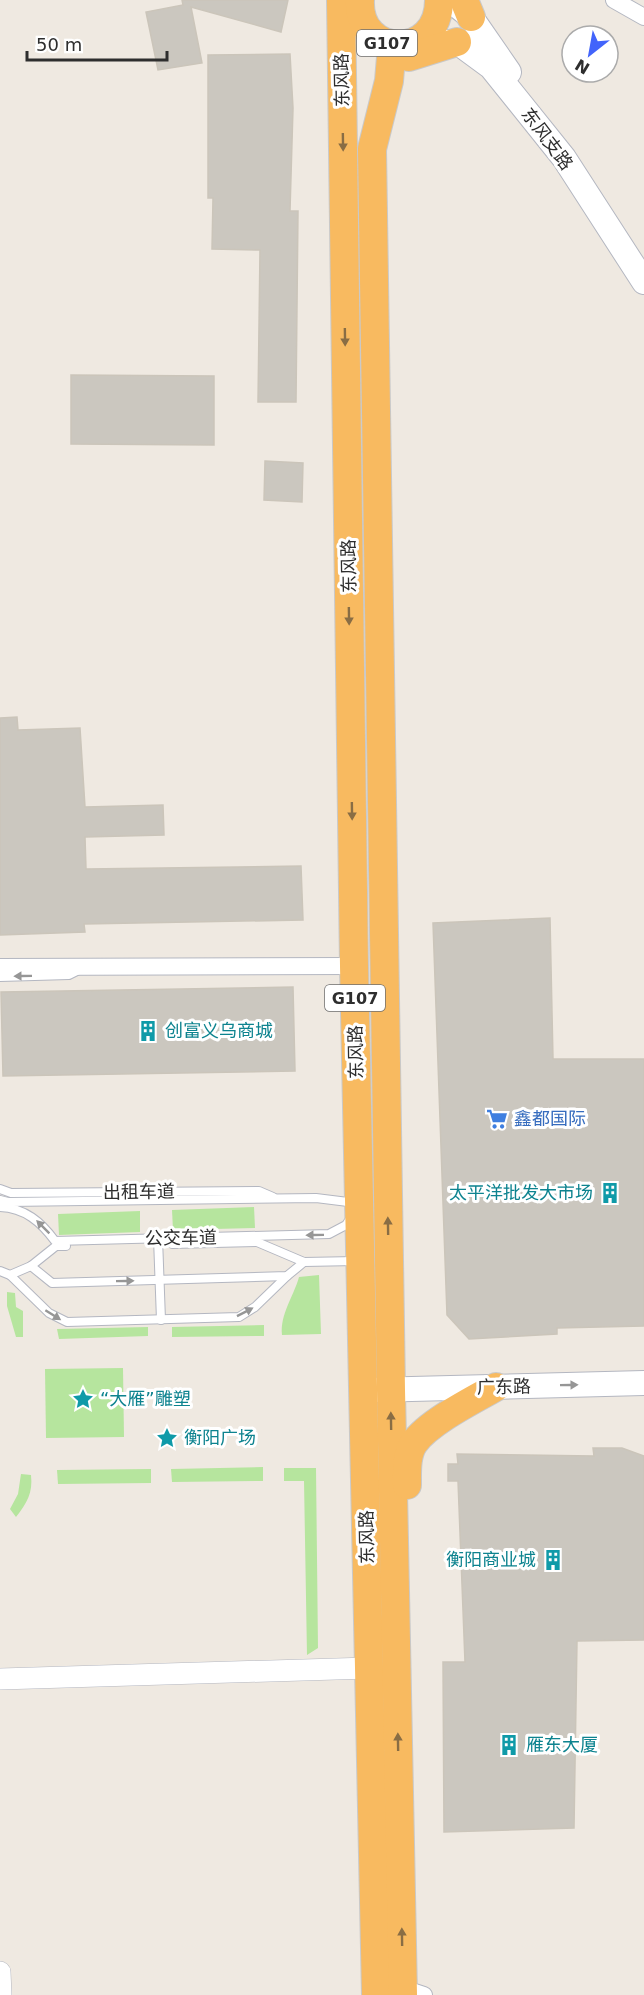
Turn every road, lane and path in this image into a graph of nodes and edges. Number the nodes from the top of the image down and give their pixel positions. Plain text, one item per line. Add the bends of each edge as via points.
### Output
1 (341, 0) edge
2 (359, 0) edge
3 (439, 0) edge
4 (614, 0) edge
5 (462, 6) edge
6 (644, 17) edge
7 (341, 34) junction
8 (457, 42) junction
9 (405, 43) junction
10 (389, 81) junction
11 (644, 266) edge
12 (644, 282) edge
13 (354, 966) junction
14 (0, 967) edge
15 (85, 967) junction
16 (0, 977) edge
17 (0, 1188) edge
18 (278, 1198) junction
19 (0, 1200) edge
20 (360, 1203) junction
21 (0, 1207) edge
22 (158, 1241) junction
23 (360, 1261) junction
24 (304, 1262) junction
25 (31, 1266) junction
26 (0, 1271) edge
27 (10, 1275) junction
28 (287, 1276) junction
29 (160, 1281) junction
30 (161, 1320) junction
31 (644, 1383) edge
32 (496, 1387) junction
33 (377, 1390) junction
34 (369, 1668) junction
35 (397, 1672) junction
36 (0, 1679) edge
37 (0, 1972) edge
38 (410, 1993) edge
39 (1, 1995) edge
40 (376, 1995) edge

1 - 7 highway, 东风路 / G107
2 - 7 highway, G107
2 - 9 highway, G107 via 366,27 381,41
3 - 9 highway, G107 via 435,24
4 - 6 street
5 - 11 main road, 东风支路 via 570,152
7 -> 13 highway, 东风路 / G107
8 - 9 main road
8 - 10 highway via 403,60
8 - 12 main road, 东风支路 via 491,67 564,158
9 - 10 highway, 东风路 / G107
33 -> 10 highway, 东风路 / G107 via 372,149
13 - 15 street
13 - 20 highway, 东风路 / G107
14 - 15 street
15 -> 16 lane via 69,975
17 - 18 lane, 出租车道 via 11,1193 259,1191
18 - 19 lane, 出租车道
18 - 20 lane, 出租车道
20 -> 22 lane, 公交车道 via 346,1225 329,1234
20 - 23 highway, 东风路 / G107
22 -> 21 lane, 公交车道 via 56,1241 30,1215
22 - 24 lane via 257,1242
22 - 25 lane via 56,1246
22 - 29 lane
23 - 24 lane
23 - 33 highway, 东风路 / G107
24 - 28 lane
25 - 27 lane
25 -> 29 lane via 52,1283
26 - 27 lane
27 -> 30 lane via 49,1313 67,1322
28 - 29 lane
30 -> 28 lane via 239,1317
29 - 30 lane
32 -> 31 main road, 广东路
32 - 33 main road, 广东路
32 - 35 highway via 449,1413 414,1443 407,1460 406,1563
33 - 34 highway, 东风路 / G107
35 -> 33 highway, 东风路 / G107
34 - 36 street
34 - 40 highway, 东风路 / G107
38 -> 35 highway, 东风路 / G107
37 - 39 street

